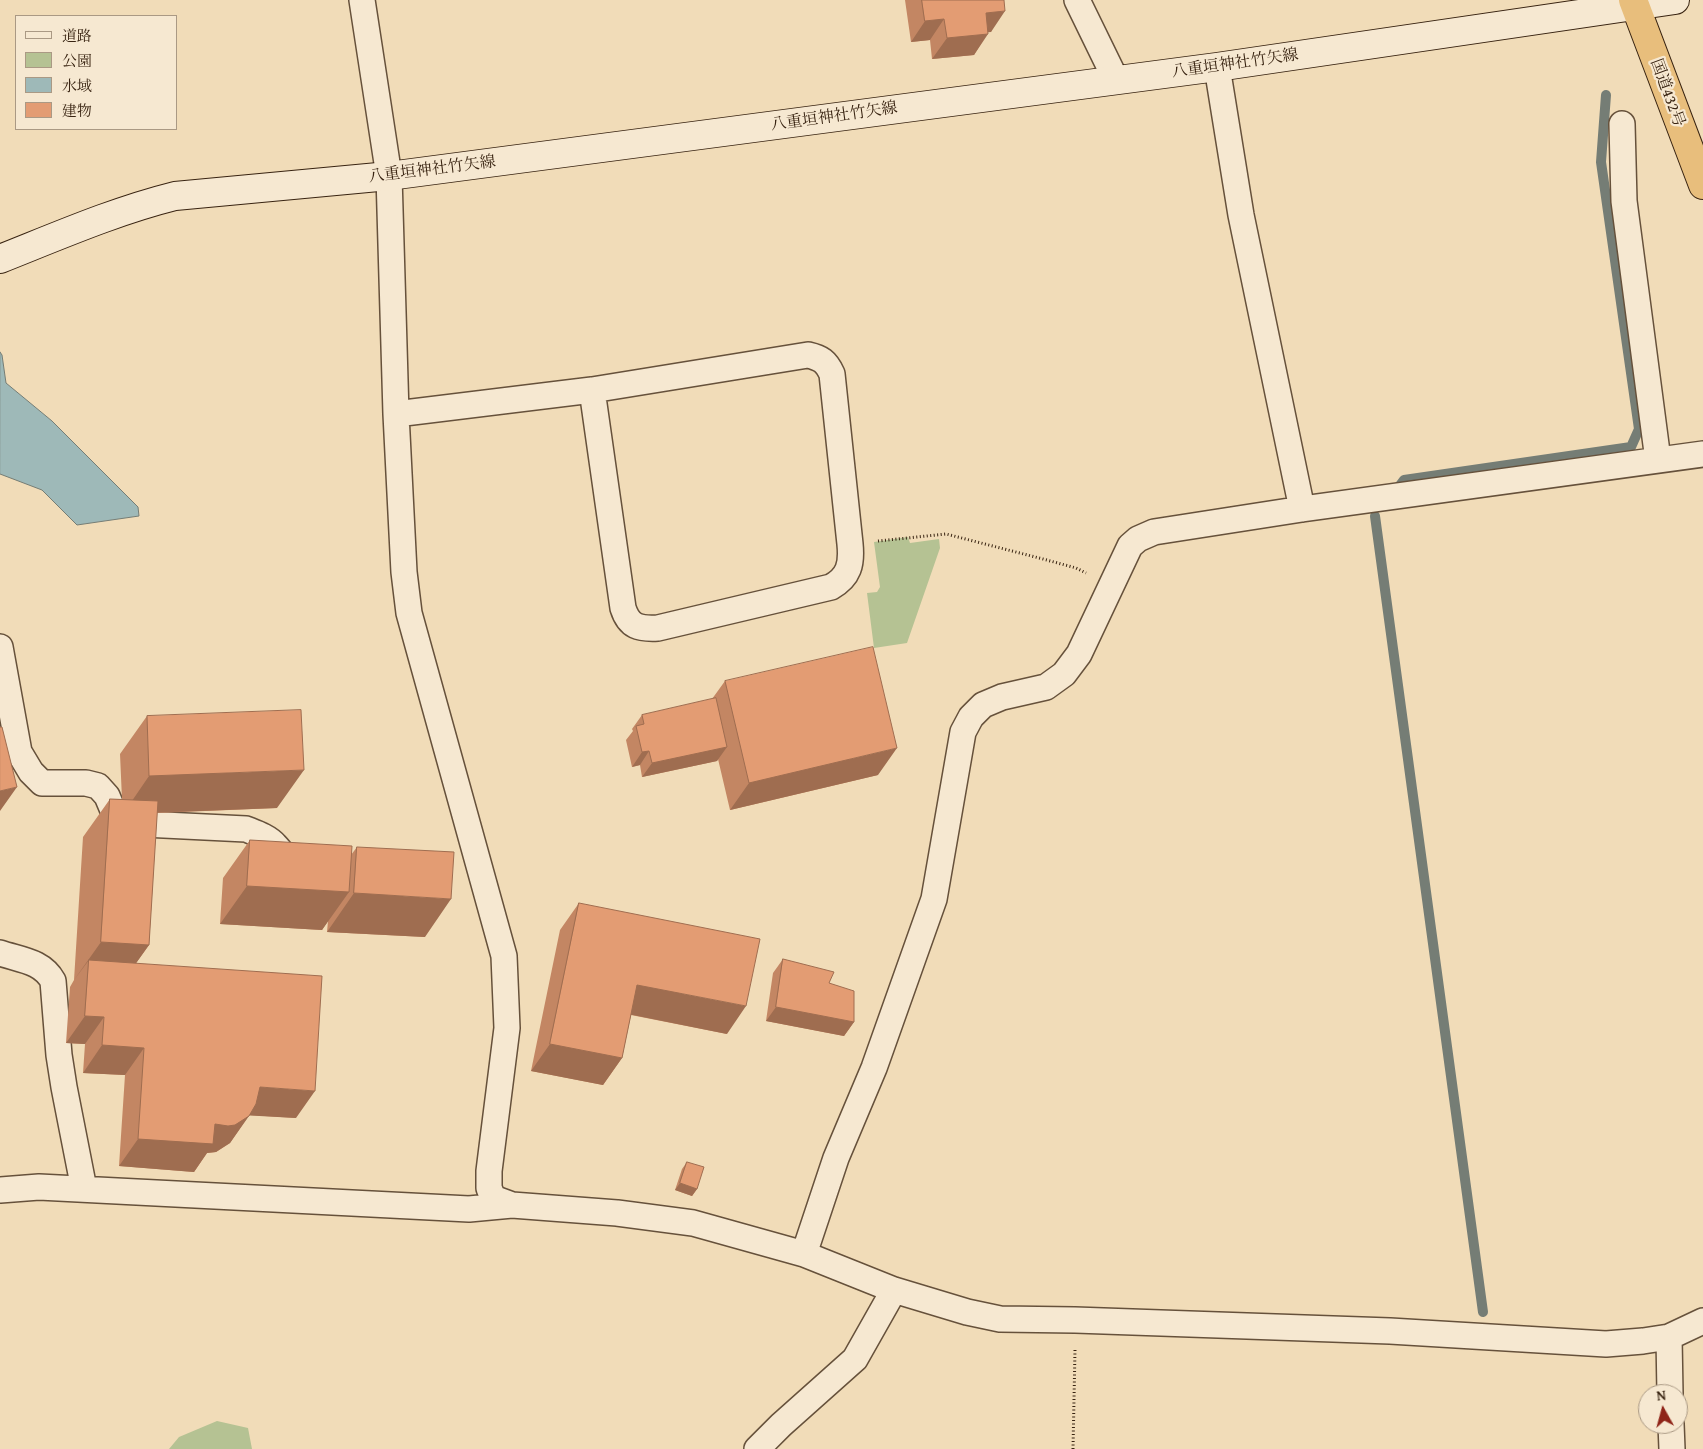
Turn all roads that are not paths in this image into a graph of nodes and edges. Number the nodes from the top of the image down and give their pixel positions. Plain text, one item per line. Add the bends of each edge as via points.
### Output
1 (362, 0) edge
2 (1077, 0) edge
3 (1675, 0) edge
4 (1634, 3) edge
5 (1217, 67) junction
6 (1116, 80) junction
7 (1622, 124) dead end
8 (388, 176) junction
9 (1703, 185) edge
10 (0, 259) edge
11 (592, 390) junction
12 (396, 414) junction
13 (1703, 454) edge
14 (1658, 460) junction
15 (1302, 509) junction
16 (0, 647) edge
17 (316, 867) edge
18 (0, 953) edge
19 (84, 1189) junction
20 (0, 1190) edge
21 (512, 1204) junction
22 (804, 1254) junction
23 (894, 1290) junction
24 (1703, 1321) edge
25 (1669, 1337) junction
26 (1670, 1384) edge
27 (1671, 1434) edge
28 (756, 1449) edge
29 (1672, 1449) edge

1 - 8 street
2 - 6 street
3 - 4 main road, 八重垣神社竹矢線
4 - 5 main road, 八重垣神社竹矢線
4 - 9 highway, 国道432号
5 - 6 main road, 八重垣神社竹矢線
5 - 15 street via 1241,215
6 - 8 main road, 八重垣神社竹矢線
7 - 14 street via 1624,201
8 - 10 main road, 八重垣神社竹矢線 via 175,196 121,212
8 - 12 street
11 - 11 street via 808,355 820,358 832,374 850,544 849,569 842,581 831,587 658,628 645,629 634,625 626,618 623,608
11 - 12 street
12 - 21 street via 409,613 465,849 504,956 507,1028 489,1188 494,1198
13 - 14 street
14 - 15 street
15 - 22 street via 1154,532 1138,540 1130,546 1079,654 1064,674 1046,687 1002,696 983,705 971,717 963,732 934,899 874,1068 836,1158
16 - 17 street via 19,752 42,783 98,786 123,823 246,829 274,844 294,863
18 - 19 street via 41,966 53,981 62,1079
19 - 20 street via 39,1187
19 - 21 street via 470,1209
21 - 22 street via 693,1223
22 - 23 street
23 - 25 street via 1000,1319 1390,1330 1606,1344
23 - 28 street via 855,1359
24 - 25 street
25 - 26 street
27 - 29 street

